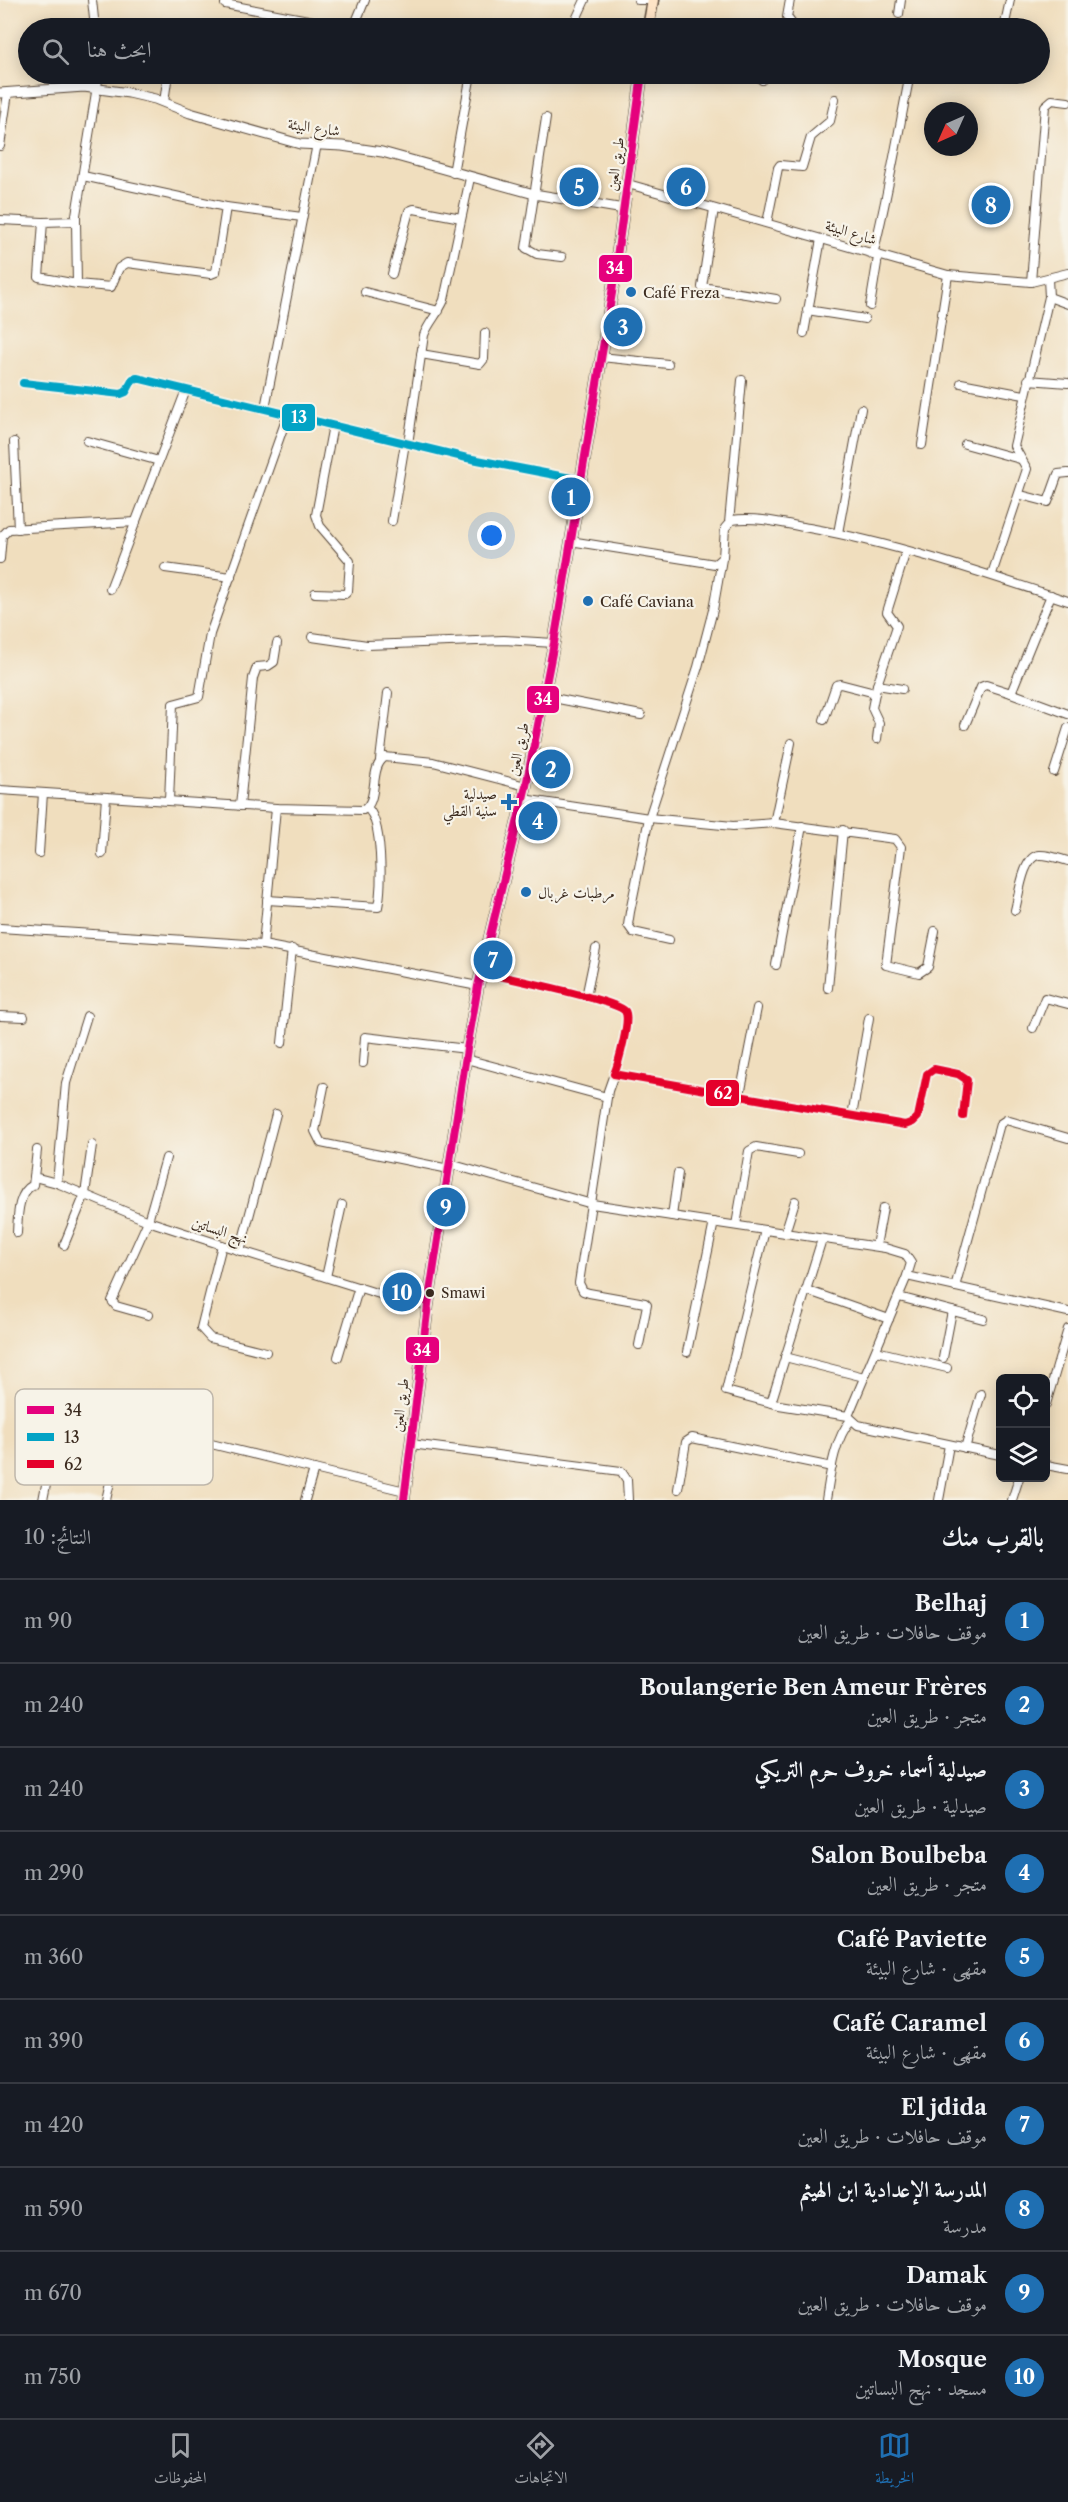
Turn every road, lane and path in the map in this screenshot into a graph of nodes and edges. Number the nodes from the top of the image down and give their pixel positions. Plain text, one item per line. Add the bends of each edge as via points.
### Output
1 (92, 0) edge
2 (365, 0) edge
3 (585, 0) edge
4 (638, 0) edge
5 (653, 0) edge
6 (790, 0) edge
7 (901, 0) edge
8 (1010, 0) edge
9 (225, 4) dead end
10 (899, 14) dead end
11 (94, 18) edge
12 (298, 18) edge
13 (358, 18) edge
14 (577, 18) edge
15 (650, 18) edge
16 (788, 18) edge
17 (1006, 18) edge
18 (98, 84) edge
19 (167, 84) edge
20 (469, 84) edge
21 (641, 84) edge
22 (908, 84) edge
23 (98, 89) junction
24 (4, 93) edge
25 (835, 99) dead end
26 (164, 102) junction
27 (1068, 102) edge
28 (546, 118) dead end
29 (317, 144) junction
30 (0, 146) edge
31 (453, 173) junction
32 (83, 176) junction
33 (470, 178) junction
34 (628, 184) junction
35 (534, 194) junction
36 (226, 207) junction
37 (624, 209) junction
38 (714, 209) junction
39 (302, 217) junction
40 (461, 218) junction
41 (0, 220) edge
42 (76, 221) junction
43 (43, 222) junction
44 (767, 223) junction
45 (821, 239) junction
46 (875, 256) junction
47 (562, 257) dead end
48 (1068, 273) edge
49 (392, 274) dead end
50 (948, 275) junction
51 (1047, 279) junction
52 (1031, 282) junction
53 (77, 284) junction
54 (365, 292) dead end
55 (1049, 297) junction
56 (776, 299) dead end
57 (1068, 304) edge
58 (870, 306) dead end
59 (807, 310) junction
60 (440, 311) junction
61 (865, 319) dead end
62 (485, 333) dead end
63 (804, 333) dead end
64 (421, 354) junction
65 (601, 357) junction
66 (668, 364) dead end
67 (742, 380) dead end
68 (1028, 380) junction
69 (22, 383) dead end
70 (961, 383) dead end
71 (1068, 383) edge
72 (186, 390) junction
73 (1024, 395) junction
74 (264, 408) junction
75 (861, 409) dead end
76 (288, 414) junction
77 (333, 425) junction
78 (87, 441) dead end
79 (14, 442) dead end
80 (406, 444) junction
81 (922, 444) dead end
82 (964, 444) dead end
83 (1022, 459) junction
84 (159, 461) junction
85 (1068, 473) edge
86 (581, 480) junction
87 (1021, 495) junction
88 (392, 521) dead end
89 (136, 522) junction
90 (729, 523) junction
91 (18, 529) junction
92 (838, 533) junction
93 (570, 541) junction
94 (906, 551) junction
95 (723, 557) junction
96 (0, 559) edge
97 (165, 568) dead end
98 (992, 574) junction
99 (231, 577) junction
100 (110, 589) dead end
101 (315, 593) dead end
102 (1051, 596) junction
103 (1068, 601) edge
104 (312, 638) dead end
105 (277, 643) dead end
106 (554, 643) junction
107 (876, 689) junction
108 (902, 689) dead end
109 (388, 693) dead end
110 (1011, 693) junction
111 (543, 696) junction
112 (641, 714) dead end
113 (1068, 714) edge
114 (824, 720) dead end
115 (965, 725) dead end
116 (1068, 728) edge
117 (877, 739) dead end
118 (791, 743) dead end
119 (381, 760) junction
120 (1054, 772) dead end
121 (526, 786) junction
122 (0, 790) edge
123 (43, 793) junction
124 (106, 797) junction
125 (523, 799) junction
126 (169, 801) junction
127 (240, 806) junction
128 (276, 808) junction
129 (367, 808) junction
130 (649, 818) junction
131 (774, 823) junction
132 (802, 826) junction
133 (843, 830) junction
134 (39, 853) dead end
135 (102, 854) dead end
136 (1068, 861) edge
137 (267, 900) junction
138 (1015, 910) dead end
139 (0, 928) edge
140 (935, 931) dead end
141 (669, 940) dead end
142 (263, 945) junction
143 (292, 949) junction
144 (596, 949) dead end
145 (776, 965) dead end
146 (481, 972) junction
147 (478, 986) junction
148 (828, 988) dead end
149 (586, 997) junction
150 (1068, 1004) edge
151 (757, 1008) dead end
152 (0, 1016) edge
153 (87, 1016) dead end
154 (24, 1017) dead end
155 (869, 1018) dead end
156 (1033, 1028) dead end
157 (282, 1043) dead end
158 (467, 1054) junction
159 (363, 1063) dead end
160 (614, 1074) junction
161 (324, 1087) dead end
162 (740, 1095) junction
163 (607, 1097) junction
164 (276, 1114) dead end
165 (852, 1116) junction
166 (963, 1116) dead end
167 (1068, 1138) edge
168 (92, 1145) dead end
169 (38, 1150) dead end
170 (798, 1154) dead end
171 (166, 1158) dead end
172 (449, 1166) junction
173 (678, 1173) dead end
174 (34, 1177) junction
175 (57, 1183) junction
176 (85, 1194) junction
177 (795, 1201) dead end
178 (592, 1204) junction
179 (342, 1205) dead end
180 (883, 1208) dead end
181 (672, 1216) junction
182 (148, 1221) junction
183 (714, 1222) junction
184 (736, 1225) junction
185 (765, 1230) junction
186 (17, 1233) dead end
187 (785, 1233) junction
188 (822, 1239) junction
189 (64, 1245) dead end
190 (222, 1245) junction
191 (876, 1246) junction
192 (240, 1251) junction
193 (907, 1276) junction
194 (326, 1277) junction
195 (359, 1287) junction
196 (955, 1287) junction
197 (806, 1290) junction
198 (899, 1297) junction
199 (428, 1305) junction
200 (952, 1311) junction
201 (1068, 1312) edge
202 (148, 1315) dead end
203 (889, 1319) junction
204 (983, 1319) dead end
205 (1068, 1329) edge
206 (639, 1345) dead end
207 (876, 1351) junction
208 (266, 1352) dead end
209 (687, 1352) dead end
210 (338, 1357) dead end
211 (785, 1358) junction
212 (944, 1358) dead end
213 (947, 1368) dead end
214 (864, 1377) junction
215 (1050, 1390) edge
216 (981, 1394) dead end
217 (771, 1403) junction
218 (850, 1418) junction
219 (213, 1444) edge
220 (411, 1444) junction
221 (949, 1445) junction
222 (965, 1448) junction
223 (996, 1454) edge
224 (1050, 1466) edge
225 (832, 1467) junction
226 (314, 1469) junction
227 (1068, 1469) edge
228 (1018, 1482) edge
229 (46, 1485) edge
230 (109, 1485) edge
231 (678, 1488) dead end
232 (405, 1496) edge
233 (43, 1500) edge
234 (106, 1500) edge
235 (306, 1500) edge
236 (628, 1500) edge
237 (826, 1500) edge
238 (939, 1500) edge
239 (1012, 1500) edge

1 - 11 street
2 - 13 street
3 - 14 street
4 - 5 street
5 - 15 main road
6 - 16 street
7 - 10 street
8 - 17 street
9 - 12 street
18 - 23 street
19 - 26 street
20 - 31 street
21 - 34 main road, طريق العين
22 - 46 street
23 - 24 street, شارع البيئة
23 - 26 street, شارع البيئة
23 - 32 street
24 - 30 street
25 - 44 street via 830,121 811,137 802,167 778,168
26 - 29 street, شارع البيئة via 300,144
27 - 52 street via 1052,100 1045,106
28 - 35 street
29 - 31 street, شارع البيئة via 382,152
29 - 39 street
31 - 33 street, شارع البيئة
32 - 36 street
32 - 42 street
33 - 35 street, شارع البيئة
33 - 40 street
34 - 37 main road, طريق العين
34 - 38 street, شارع البيئة
35 - 37 street, شارع البيئة
35 - 47 street via 527,250
36 - 39 street
36 - 53 street via 216,272 127,263 119,268 111,287
37 - 65 main road, طريق العين
38 - 44 street, شارع البيئة
38 - 56 street via 702,287
39 - 74 street
40 - 49 street via 414,208 409,211
40 - 60 street
41 - 43 street
42 - 43 street
42 - 53 street
43 - 53 street via 39,276
44 - 45 street, شارع البيئة
45 - 46 street, شارع البيئة
45 - 59 street
46 - 50 street, شارع البيئة
46 - 58 street
48 - 51 street, شارع البيئة
50 - 52 street, شارع البيئة
50 - 81 street
51 - 52 street, شارع البيئة
51 - 55 street
54 - 60 street
55 - 57 street
55 - 68 street
59 - 61 street
59 - 63 street
60 - 64 street via 428,323
62 - 64 street via 484,359 480,364
64 - 80 street
65 - 66 street
65 - 86 main road, طريق العين
67 - 90 street
68 - 71 street
68 - 73 street
69 - 72 street via 121,394 137,378
70 - 73 street
72 - 74 street
72 - 84 street
73 - 83 street via 1014,446
74 - 76 street
75 - 92 street
76 - 77 street
76 - 99 street
77 - 80 street
77 - 101 street via 316,515 320,526 350,561 350,575 345,594
78 - 84 street
79 - 91 street
80 - 86 street
80 - 88 street
82 - 83 street
83 - 87 street via 1028,469
84 - 89 street
85 - 87 street via 1058,474 1048,502
86 - 93 main road, طريق العين
87 - 98 street
89 - 91 street
89 - 100 street
90 - 92 street via 746,520
90 - 95 street via 725,528
91 - 96 street via 3,532
92 - 94 street
93 - 95 street via 715,564
93 - 106 main road, طريق العين
94 - 98 street
94 - 107 street via 887,612 897,626
95 - 130 street via 698,667
97 - 99 street
98 - 102 street
99 - 126 street via 210,634 199,697 176,701 172,707
102 - 103 street
102 - 110 street
104 - 106 street via 367,645 504,640
105 - 127 street via 274,662 257,667 253,678
106 - 111 main road, طريق العين
107 - 108 street
107 - 114 street via 836,685
107 - 117 street via 872,708 879,723
109 - 119 street
110 - 113 street
110 - 115 street via 981,687
111 - 112 street
111 - 121 main road, طريق العين
116 - 120 street
118 - 131 street
119 - 121 street via 385,757 433,762
119 - 129 street
121 - 125 main road, طريق العين
122 - 123 street
123 - 124 street
123 - 134 street
124 - 126 street
124 - 135 street
125 - 130 street
125 - 146 main road, طريق العين
126 - 127 street
127 - 128 street
128 - 129 street
128 - 137 street
129 - 137 street via 375,817 381,875 378,907
130 - 131 street via 733,826
130 - 141 street via 628,925 633,932
131 - 132 street
132 - 133 street
132 - 145 street
133 - 140 street via 892,838 901,844 887,967 919,973 924,970 928,967
133 - 148 street
136 - 138 street via 1039,854 1031,858
137 - 142 street
139 - 142 street
142 - 143 street
143 - 147 street
143 - 157 street
144 - 149 street
146 - 147 main road, طريق العين
146 - 149 street
147 - 158 main road, طريق العين
149 - 160 street via 626,1012
150 - 156 street via 1045,998
151 - 162 street
152 - 154 street
153 - 175 street via 66,1083
155 - 165 street
158 - 159 street via 365,1037
158 - 163 street
158 - 172 main road, طريق العين
160 - 162 street
160 - 163 street
161 - 172 street via 315,1131 321,1143
162 - 165 street
163 - 178 street
164 - 192 street
165 - 166 street via 910,1124 918,1117 927,1074 934,1069 968,1080
167 - 196 street via 1006,1120 1000,1124
168 - 176 street
169 - 174 street
170 - 184 street via 756,1147 749,1151
171 - 182 street
172 - 178 street
172 - 199 main road, طريق العين
173 - 181 street
174 - 175 street, نهج البساتين
174 - 186 street via 33,1185 19,1204
175 - 176 street, نهج البساتين
176 - 182 street, نهج البساتين
176 - 189 street
177 - 187 street
178 - 181 street
178 - 206 street via 580,1286 589,1293 645,1303
179 - 194 street
180 - 191 street
181 - 183 street
182 - 190 street, نهج البساتين
182 - 202 street via 112,1301 116,1306
183 - 184 street
183 - 209 street
184 - 185 street
185 - 187 street
185 - 217 street via 726,1391
187 - 188 street
188 - 191 street
188 - 197 street
190 - 192 street, نهج البساتين
190 - 208 street via 201,1328 210,1338
191 - 193 street via 904,1254 910,1263
192 - 194 street, نهج البساتين
193 - 196 street
193 - 198 street
194 - 195 street, نهج البساتين
195 - 199 street, نهج البساتين
195 - 210 street
196 - 201 street
197 - 203 street
197 - 211 street
198 - 200 street
198 - 203 street
199 - 220 main road, طريق العين
200 - 204 street
200 - 212 street
203 - 207 street
205 - 215 street
207 - 213 street
207 - 214 street
211 - 214 street
211 - 217 street
214 - 218 street
216 - 222 street
217 - 218 street
218 - 221 street via 858,1425
218 - 225 street
219 - 226 street
220 - 232 main road, طريق العين
220 - 236 street via 621,1471 627,1480
221 - 222 street
221 - 238 street
222 - 223 street
224 - 227 street
225 - 231 street via 692,1438 686,1442
225 - 237 street
226 - 232 street
226 - 235 street
228 - 239 street
229 - 233 street
230 - 234 street

